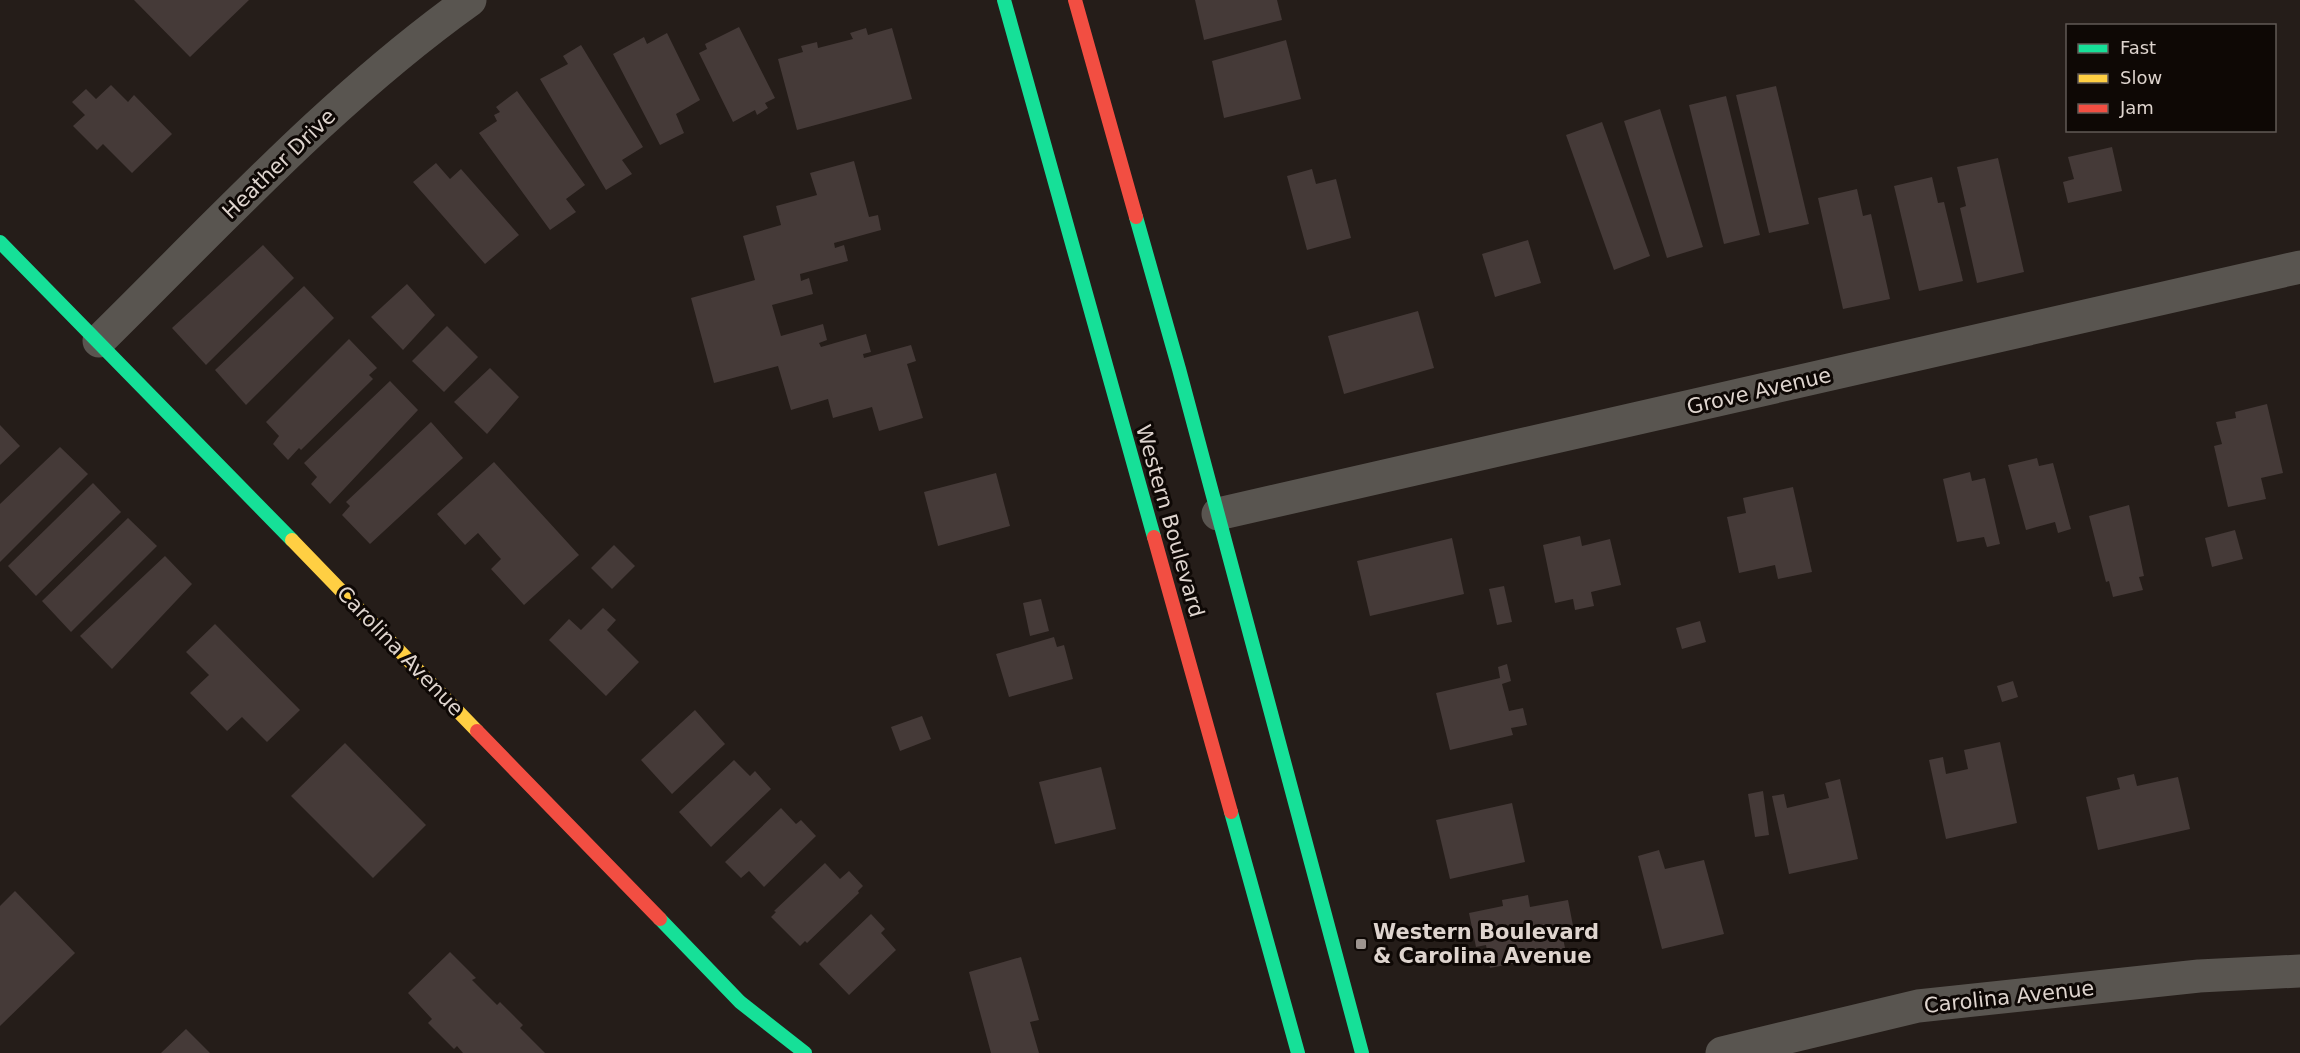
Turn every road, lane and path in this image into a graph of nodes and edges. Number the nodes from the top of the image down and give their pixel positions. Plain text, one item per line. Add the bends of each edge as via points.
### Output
1 (470, 0) edge
2 (1004, 0) edge
3 (1075, 0) edge
4 (0, 242) edge
5 (2300, 267) edge
6 (99, 341) junction
7 (1218, 514) junction
8 (2300, 971) edge
9 (789, 1048) edge
10 (1298, 1053) edge
11 (1362, 1053) edge
12 (1722, 1053) edge

1 - 6 street, Heather Drive via 353,92
2 - 10 main road, Western Boulevard
3 - 7 main road
4 - 6 main road, Carolina Avenue
5 - 7 street, Grove Avenue
6 - 9 main road, Carolina Avenue
7 - 11 main road
8 - 12 street, Carolina Avenue via 2199,976 1918,1006

